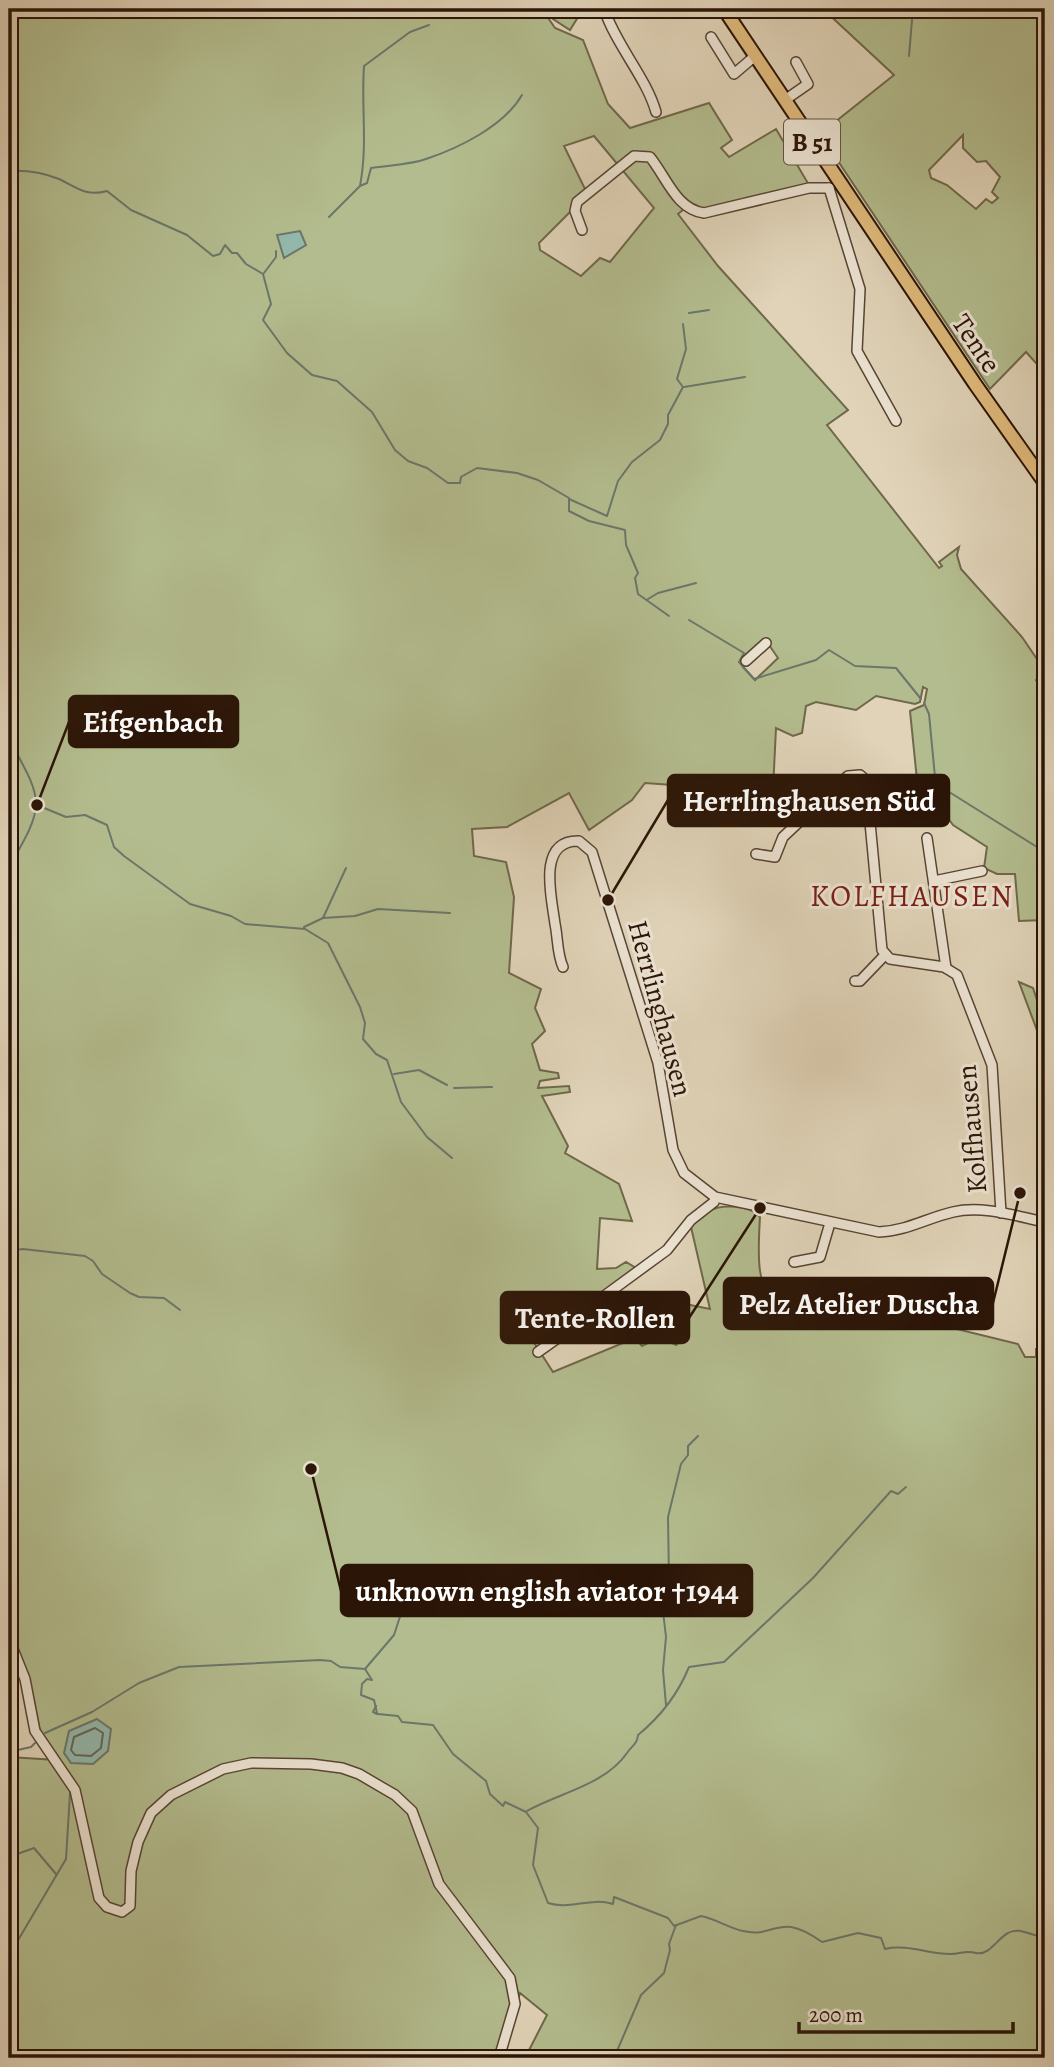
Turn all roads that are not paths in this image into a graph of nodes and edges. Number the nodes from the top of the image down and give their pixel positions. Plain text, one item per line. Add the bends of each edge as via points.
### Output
1 (604, 9) edge
2 (724, 9) edge
3 (711, 37) dead end
4 (755, 56) junction
5 (796, 62) dead end
6 (785, 100) junction
7 (656, 112) dead end
8 (834, 185) junction
9 (582, 230) dead end
10 (896, 421) dead end
11 (1045, 483) edge
12 (766, 643) dead end
13 (746, 661) dead end
14 (928, 838) dead end
15 (756, 854) dead end
16 (982, 871) dead end
17 (934, 881) junction
18 (885, 955) junction
19 (563, 967) dead end
20 (946, 968) junction
21 (855, 981) dead end
22 (715, 1197) junction
23 (1001, 1213) junction
24 (1045, 1222) edge
25 (830, 1223) junction
26 (794, 1262) dead end
27 (538, 1352) dead end
28 (9, 1639) edge
29 (499, 2058) edge

1 - 7 street via 614,37
2 - 4 main road, B 51
3 - 4 street via 734,74
4 - 6 main road, B 51
5 - 6 street via 808,85
6 - 8 main road, B 51
8 - 9 street via 705,213 680,202 650,157 634,156 577,202 575,211
8 - 10 street via 860,289 857,351
8 - 11 main road, Tente / B 51 via 870,228
12 - 13 street
14 - 17 street, Kolfhausen
15 - 18 street via 775,857 792,827 848,776 860,775 868,784 875,897
16 - 17 street
17 - 20 street, Kolfhausen
18 - 20 street
18 - 21 street
19 - 22 street, Herrlinghausen via 549,868 562,846 579,841 592,852 658,1063 674,1153 690,1180
20 - 23 street, Kolfhausen via 961,982 992,1065
22 - 25 street, Herrlinghausen
22 - 27 street via 667,1250
23 - 24 street, Herrlinghausen
23 - 25 street, Herrlinghausen via 956,1212 889,1232
25 - 26 street via 820,1257
28 - 29 street via 25,1679 40,1741 75,1790 93,1881 99,1898 112,1910 122,1912 131,1906 131,1871 138,1842 151,1813 163,1800 240,1764 333,1766 379,1784 408,1805 419,1823 439,1884 510,1978 515,2004

